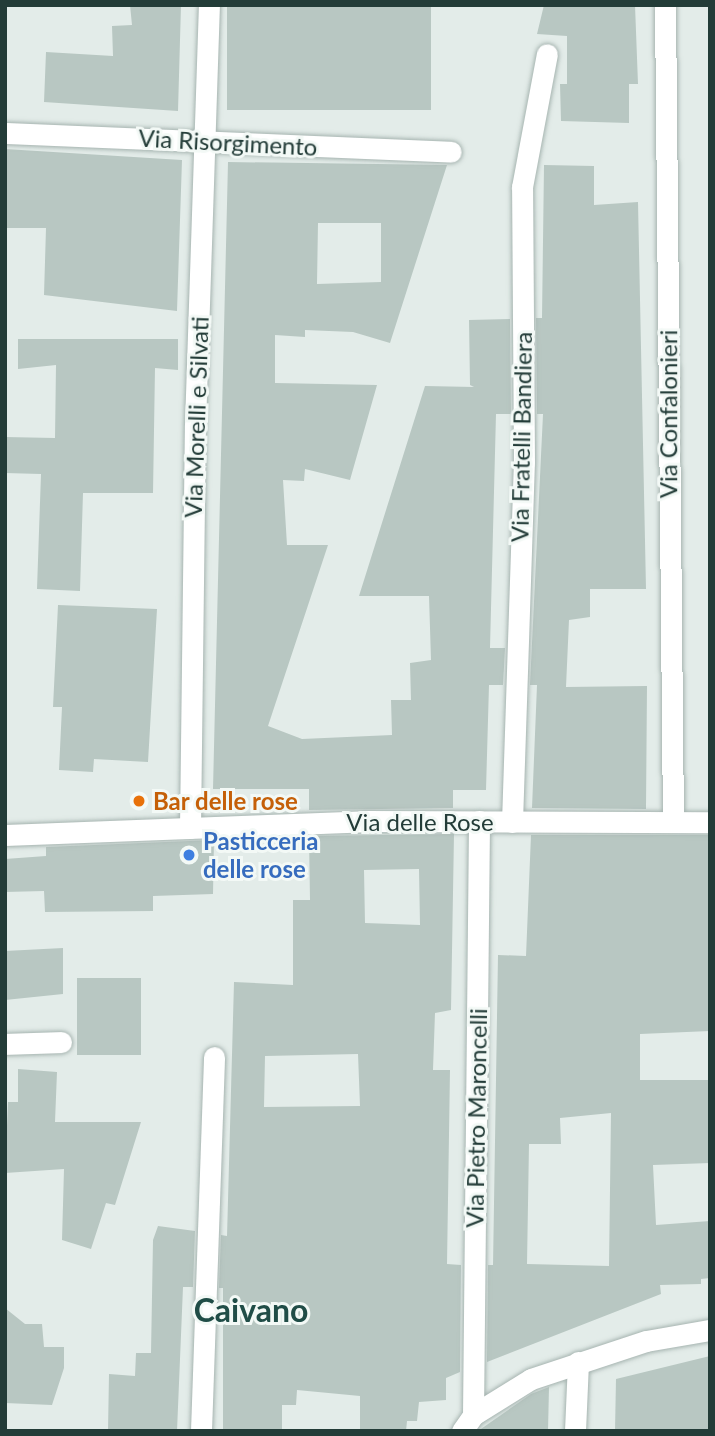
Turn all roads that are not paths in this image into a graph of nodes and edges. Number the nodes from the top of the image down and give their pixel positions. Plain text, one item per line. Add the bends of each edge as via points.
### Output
1 (209, 5) edge
2 (665, 5) edge
3 (547, 54) dead end
4 (5, 132) edge
5 (206, 141) junction
6 (451, 152) dead end
7 (479, 821) junction
8 (512, 822) junction
9 (673, 822) junction
10 (710, 822) edge
11 (190, 828) junction
12 (5, 835) edge
13 (61, 1042) dead end
14 (5, 1044) edge
15 (214, 1057) dead end
16 (710, 1330) edge
17 (578, 1363) junction
18 (468, 1423) edge
19 (201, 1431) edge
20 (575, 1431) edge

1 - 5 street, Via Morelli e Silvati
2 - 9 street, Via Confalonieri
3 - 8 street, Via Fratelli Bandiera via 522,187 524,461
4 - 5 street, Via Risorgimento
5 - 6 street, Via Risorgimento
5 - 11 street, Via Morelli e Silvati via 192,545
7 - 8 street, Via delle Rose
7 - 11 street, Via delle Rose
7 - 18 street, Via Pietro Maroncelli
8 - 9 street, Via delle Rose
9 - 10 street, Via delle Rose
11 - 12 street, Via delle Rose
13 - 14 street
15 - 19 street
16 - 17 street via 646,1341
17 - 18 street via 531,1379
17 - 20 street

